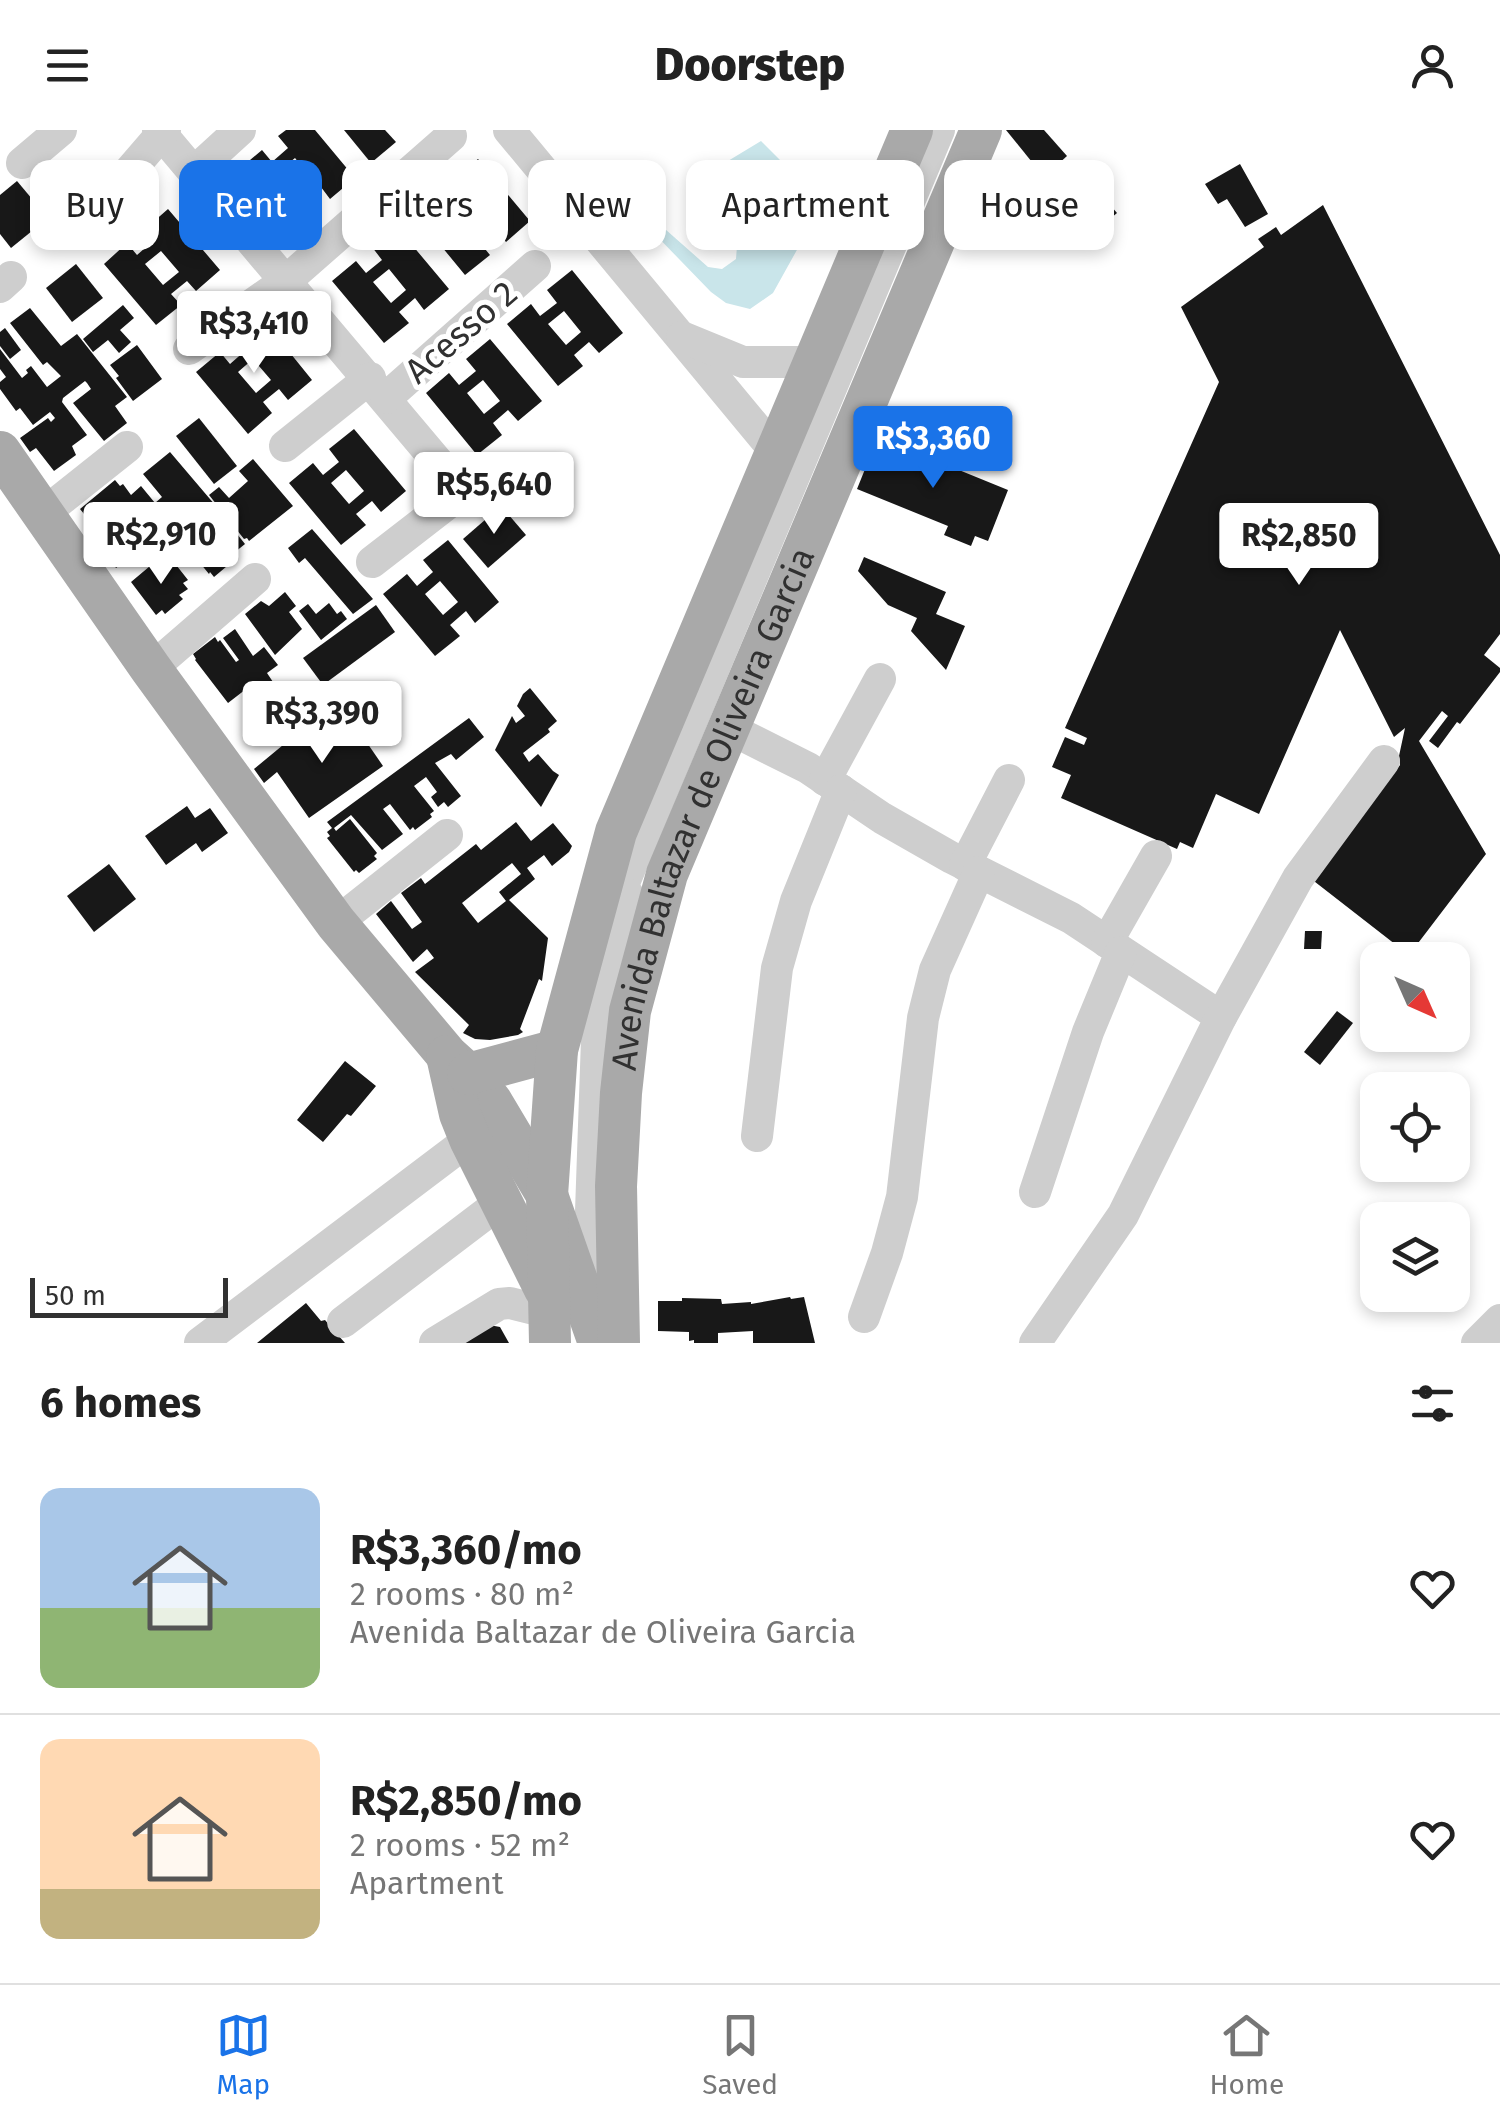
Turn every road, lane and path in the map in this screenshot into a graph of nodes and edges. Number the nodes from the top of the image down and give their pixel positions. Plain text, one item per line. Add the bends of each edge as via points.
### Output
1 (61, 130) edge
2 (240, 130) edge
3 (509, 130) edge
4 (912, 130) edge
5 (940, 130) edge
6 (981, 130) edge
7 (162, 132) edge
8 (450, 136) dead end
9 (138, 160) edge
10 (186, 160) edge
11 (207, 160) edge
12 (22, 163) dead end
13 (262, 250) edge
14 (535, 266) dead end
15 (287, 280) junction
16 (902, 319) junction
17 (678, 335) junction
18 (189, 349) dead end
19 (825, 366) junction
20 (378, 388) junction
21 (285, 446) dead end
22 (127, 447) dead end
23 (0, 452) edge
24 (775, 452) junction
25 (44, 513) junction
26 (372, 562) dead end
27 (255, 579) dead end
28 (151, 670) junction
29 (880, 680) dead end
30 (728, 728) junction
31 (1384, 761) dead end
32 (1009, 780) dead end
33 (833, 785) junction
34 (447, 835) dead end
35 (640, 842) junction
36 (1156, 856) dead end
37 (972, 868) junction
38 (336, 923) junction
39 (1114, 947) junction
40 (630, 1011) junction
41 (1221, 1017) junction
42 (557, 1050) junction
43 (457, 1065) junction
44 (757, 1136) dead end
45 (470, 1139) junction
46 (1035, 1192) dead end
47 (548, 1194) junction
48 (502, 1202) junction
49 (864, 1318) dead end
50 (343, 1322) dead end
51 (571, 1326) edge
52 (200, 1343) edge
53 (435, 1343) edge
54 (619, 1343) edge
55 (1036, 1343) edge

1 - 12 street
2 - 11 street
3 - 17 street
4 - 19 main road, Avenida Baltazar de Oliveira Garcia via 839,301
5 - 19 street
6 - 16 main road, Avenida Baltazar de Oliveira Garcia
7 - 9 street
7 - 10 street
8 - 15 street
13 - 15 street
14 - 20 street, Acesso 2
15 - 18 street
15 - 20 street
16 - 19 street
16 - 30 main road, Avenida Baltazar de Oliveira Garcia
17 - 19 street via 743,362
17 - 24 street
19 - 24 main road, Avenida Baltazar de Oliveira Garcia
19 - 35 street
20 - 21 street, Acesso 2
20 - 26 street via 455,490 452,500
22 - 25 street
23 - 25 main road
24 - 42 main road, Avenida Baltazar de Oliveira Garcia via 616,832
25 - 28 main road
27 - 28 street
28 - 38 main road
29 - 33 street
30 - 33 street
30 - 40 main road, Avenida Baltazar de Oliveira Garcia via 667,874
31 - 41 street via 1298,878
32 - 37 street
33 - 37 street
33 - 44 street via 777,968
34 - 38 street
35 - 40 street
35 - 42 street
35 - 51 street via 597,1039
36 - 39 street
37 - 39 street
37 - 49 street via 934,970 902,1196
38 - 43 main road
39 - 41 street
39 - 46 street
40 - 54 main road, Avenida Baltazar de Oliveira Garcia via 616,1186
41 - 55 street via 1123,1215
42 - 43 main road
42 - 47 main road, Avenida Baltazar de Oliveira Garcia
43 - 45 main road via 460,1114
43 - 47 main road via 491,1102
45 - 48 main road
45 - 52 street
47 - 51 main road
48 - 50 street
48 - 51 main road
51 - 53 street via 498,1304

